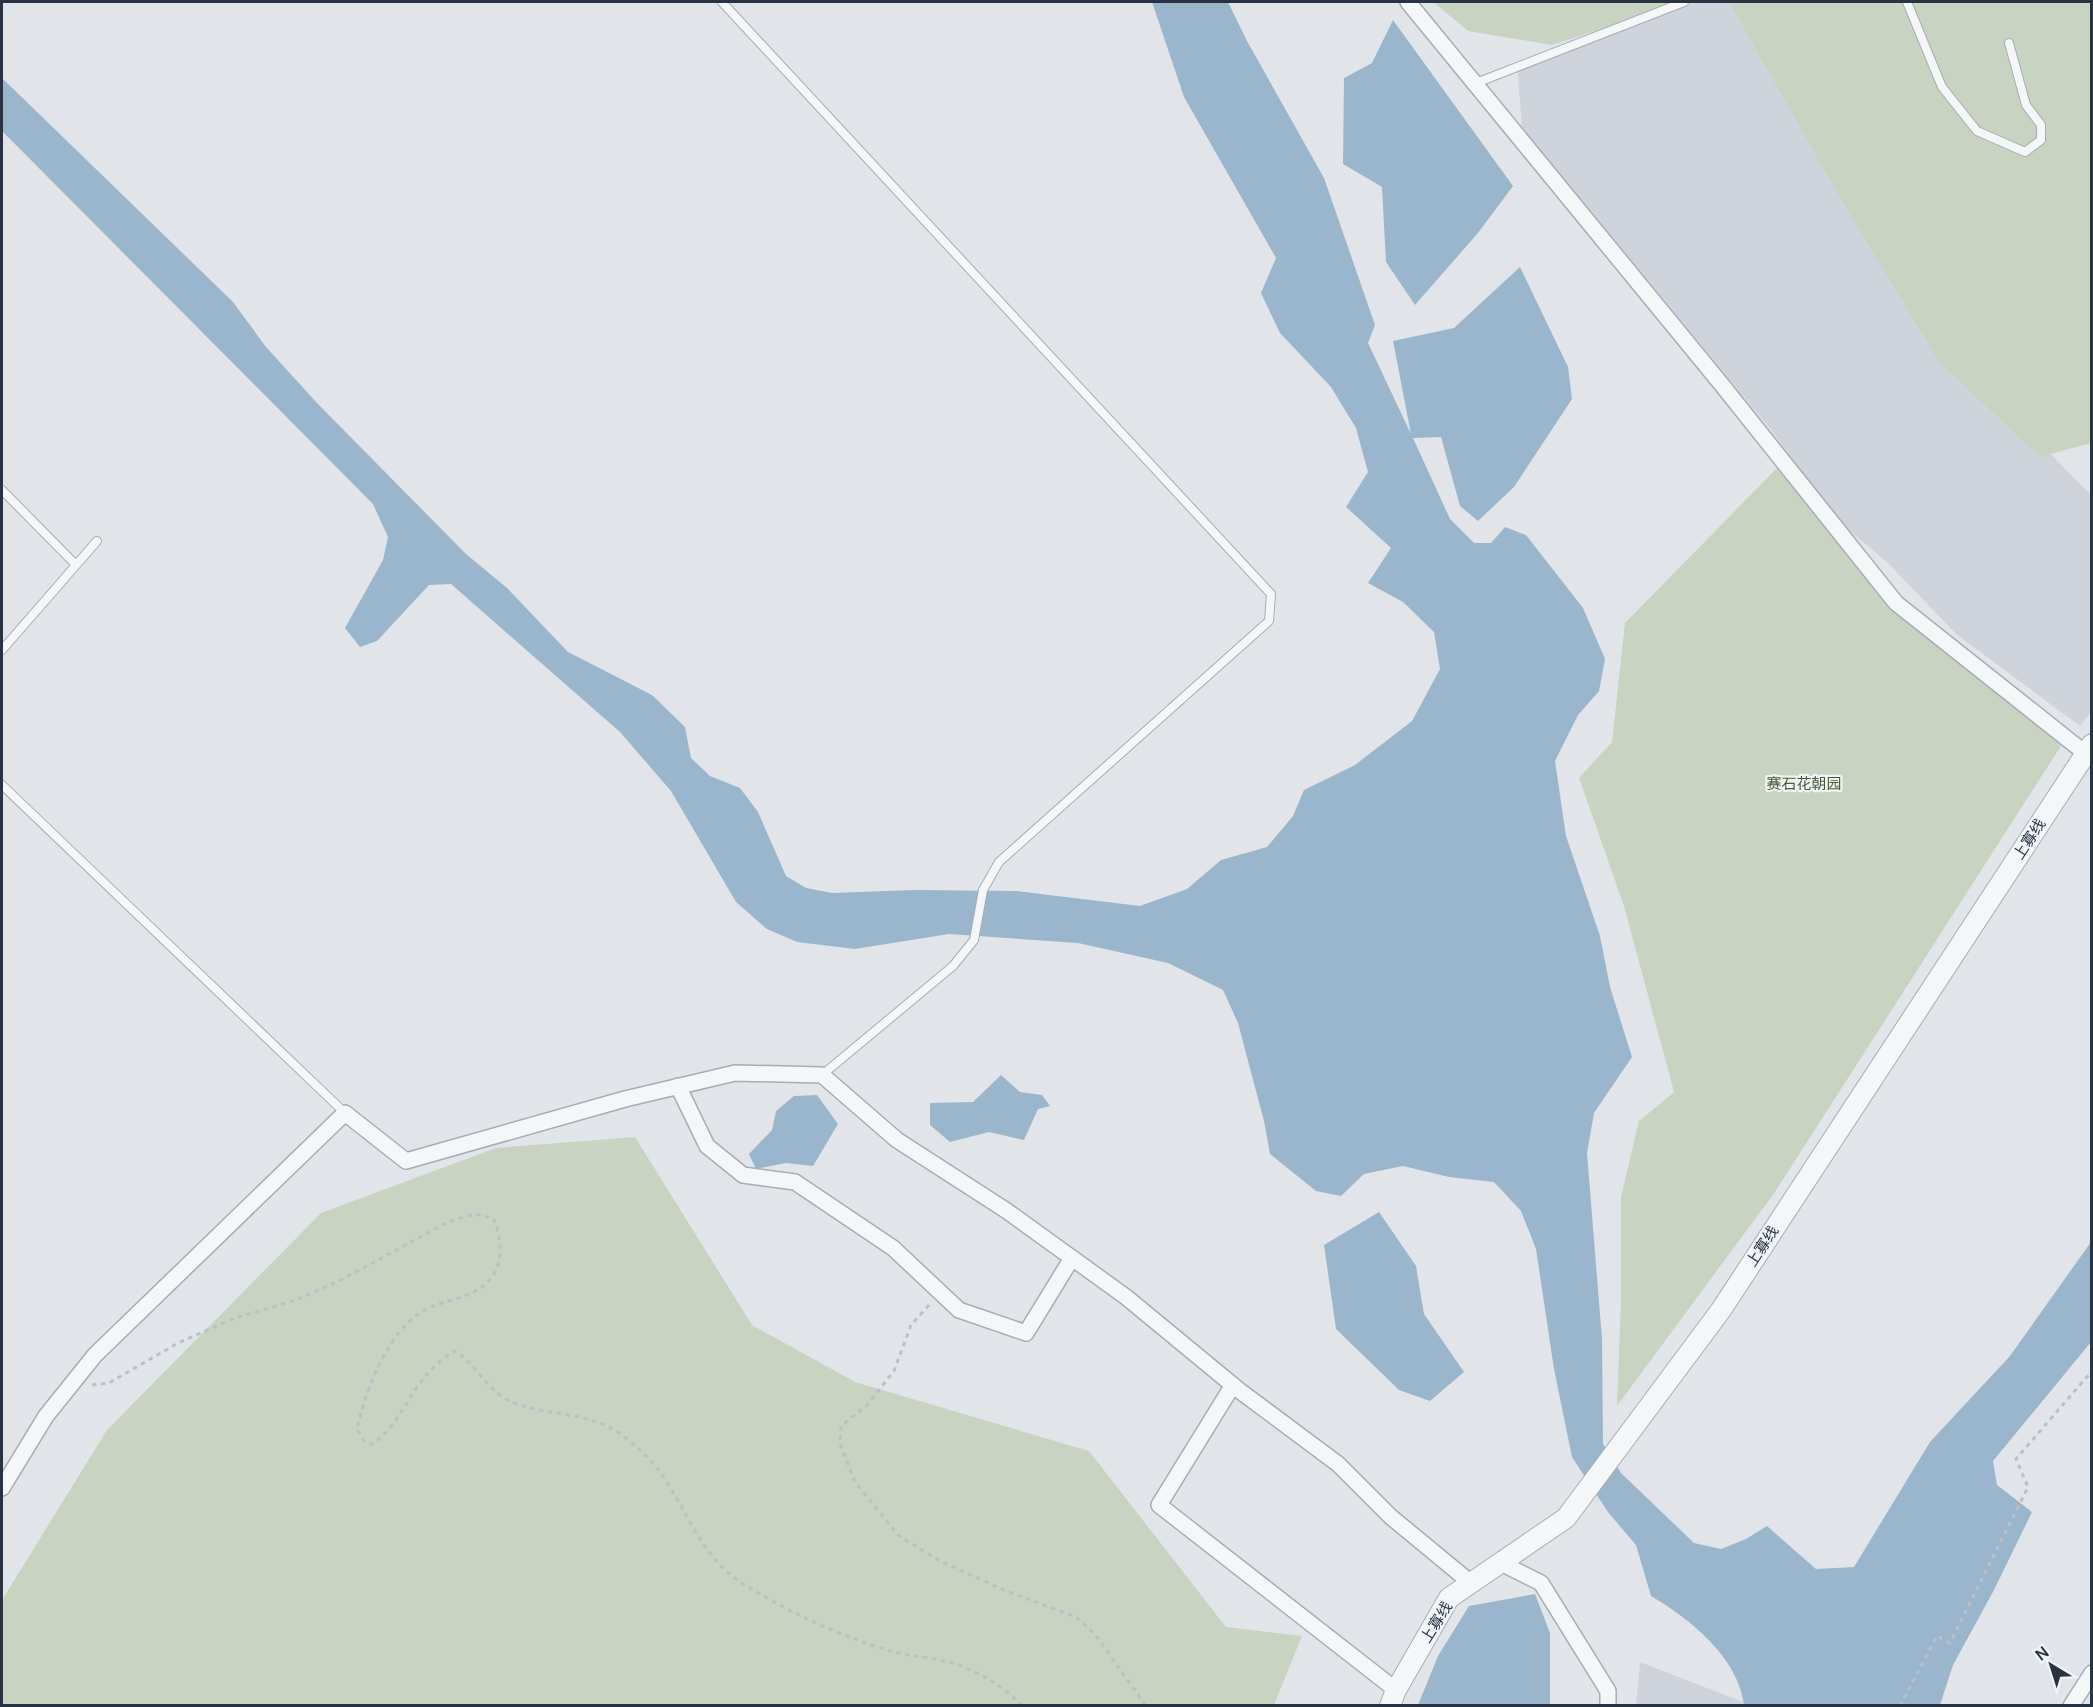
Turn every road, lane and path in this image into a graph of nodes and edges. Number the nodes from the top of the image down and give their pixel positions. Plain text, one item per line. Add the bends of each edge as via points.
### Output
1 (722, 2) edge
2 (1408, 2) edge
3 (1684, 2) edge
4 (1907, 2) edge
5 (2009, 43) dead end
6 (1476, 83) junction
7 (2, 490) edge
8 (97, 541) dead end
9 (75, 564) junction
10 (2, 650) edge
11 (2088, 748) edge
12 (2, 785) edge
13 (822, 1075) junction
14 (678, 1086) junction
15 (345, 1113) junction
16 (1072, 1258) junction
17 (940, 1292) junction
18 (2091, 1371) edge
19 (1233, 1385) junction
20 (70, 1387) junction
21 (2, 1488) edge
22 (1501, 1563) junction
23 (1471, 1583) junction
24 (2091, 1672) edge
25 (1393, 1697) edge
26 (1023, 1706) edge
27 (1146, 1706) edge
28 (1608, 1706) edge
29 (1900, 1706) edge
30 (2071, 1706) edge

1 - 13 lane via 1271,594 1269,621 999,862 983,890 974,940 953,966
2 - 6 street
3 - 6 lane
4 - 5 lane via 1942,87 1977,132 2025,152 2041,140 2041,125 2026,105
6 - 11 street via 1896,603
7 - 9 lane
8 - 9 lane
9 - 10 lane
11 - 22 street, 上寡线 via 1721,1310 1566,1518
12 - 15 lane
13 - 14 street via 735,1072
13 - 16 street via 897,1140
14 - 15 street via 406,1161
14 - 17 street via 707,1146 743,1175 795,1182 893,1248
15 - 20 street via 95,1355
16 - 17 street via 1026,1333 959,1310
16 - 19 street
17 - 27 path via 911,1324 894,1371 867,1405 841,1426 840,1444 855,1482 899,1536 940,1561 1076,1617 1095,1634
18 - 29 path via 2016,1459 2028,1487 1950,1643 1937,1636
19 - 23 street via 1338,1464 1391,1517
19 - 25 street via 1159,1505
20 - 21 street via 46,1416
20 - 26 path via 109,1383 216,1326 296,1300 339,1281 448,1222 474,1214 494,1218 501,1236 501,1259 489,1281 477,1290 430,1306 405,1324 392,1342 361,1410 357,1429 364,1441 373,1444 387,1433 412,1391 436,1362 454,1351 510,1402 602,1423 622,1435 661,1471 716,1561 739,1581 790,1612 849,1636 892,1652 947,1661 1010,1693
22 - 23 street, 上寡线
22 - 28 street via 1541,1583 1608,1691
23 - 25 street, 上寡线 via 1449,1598
24 - 30 street

